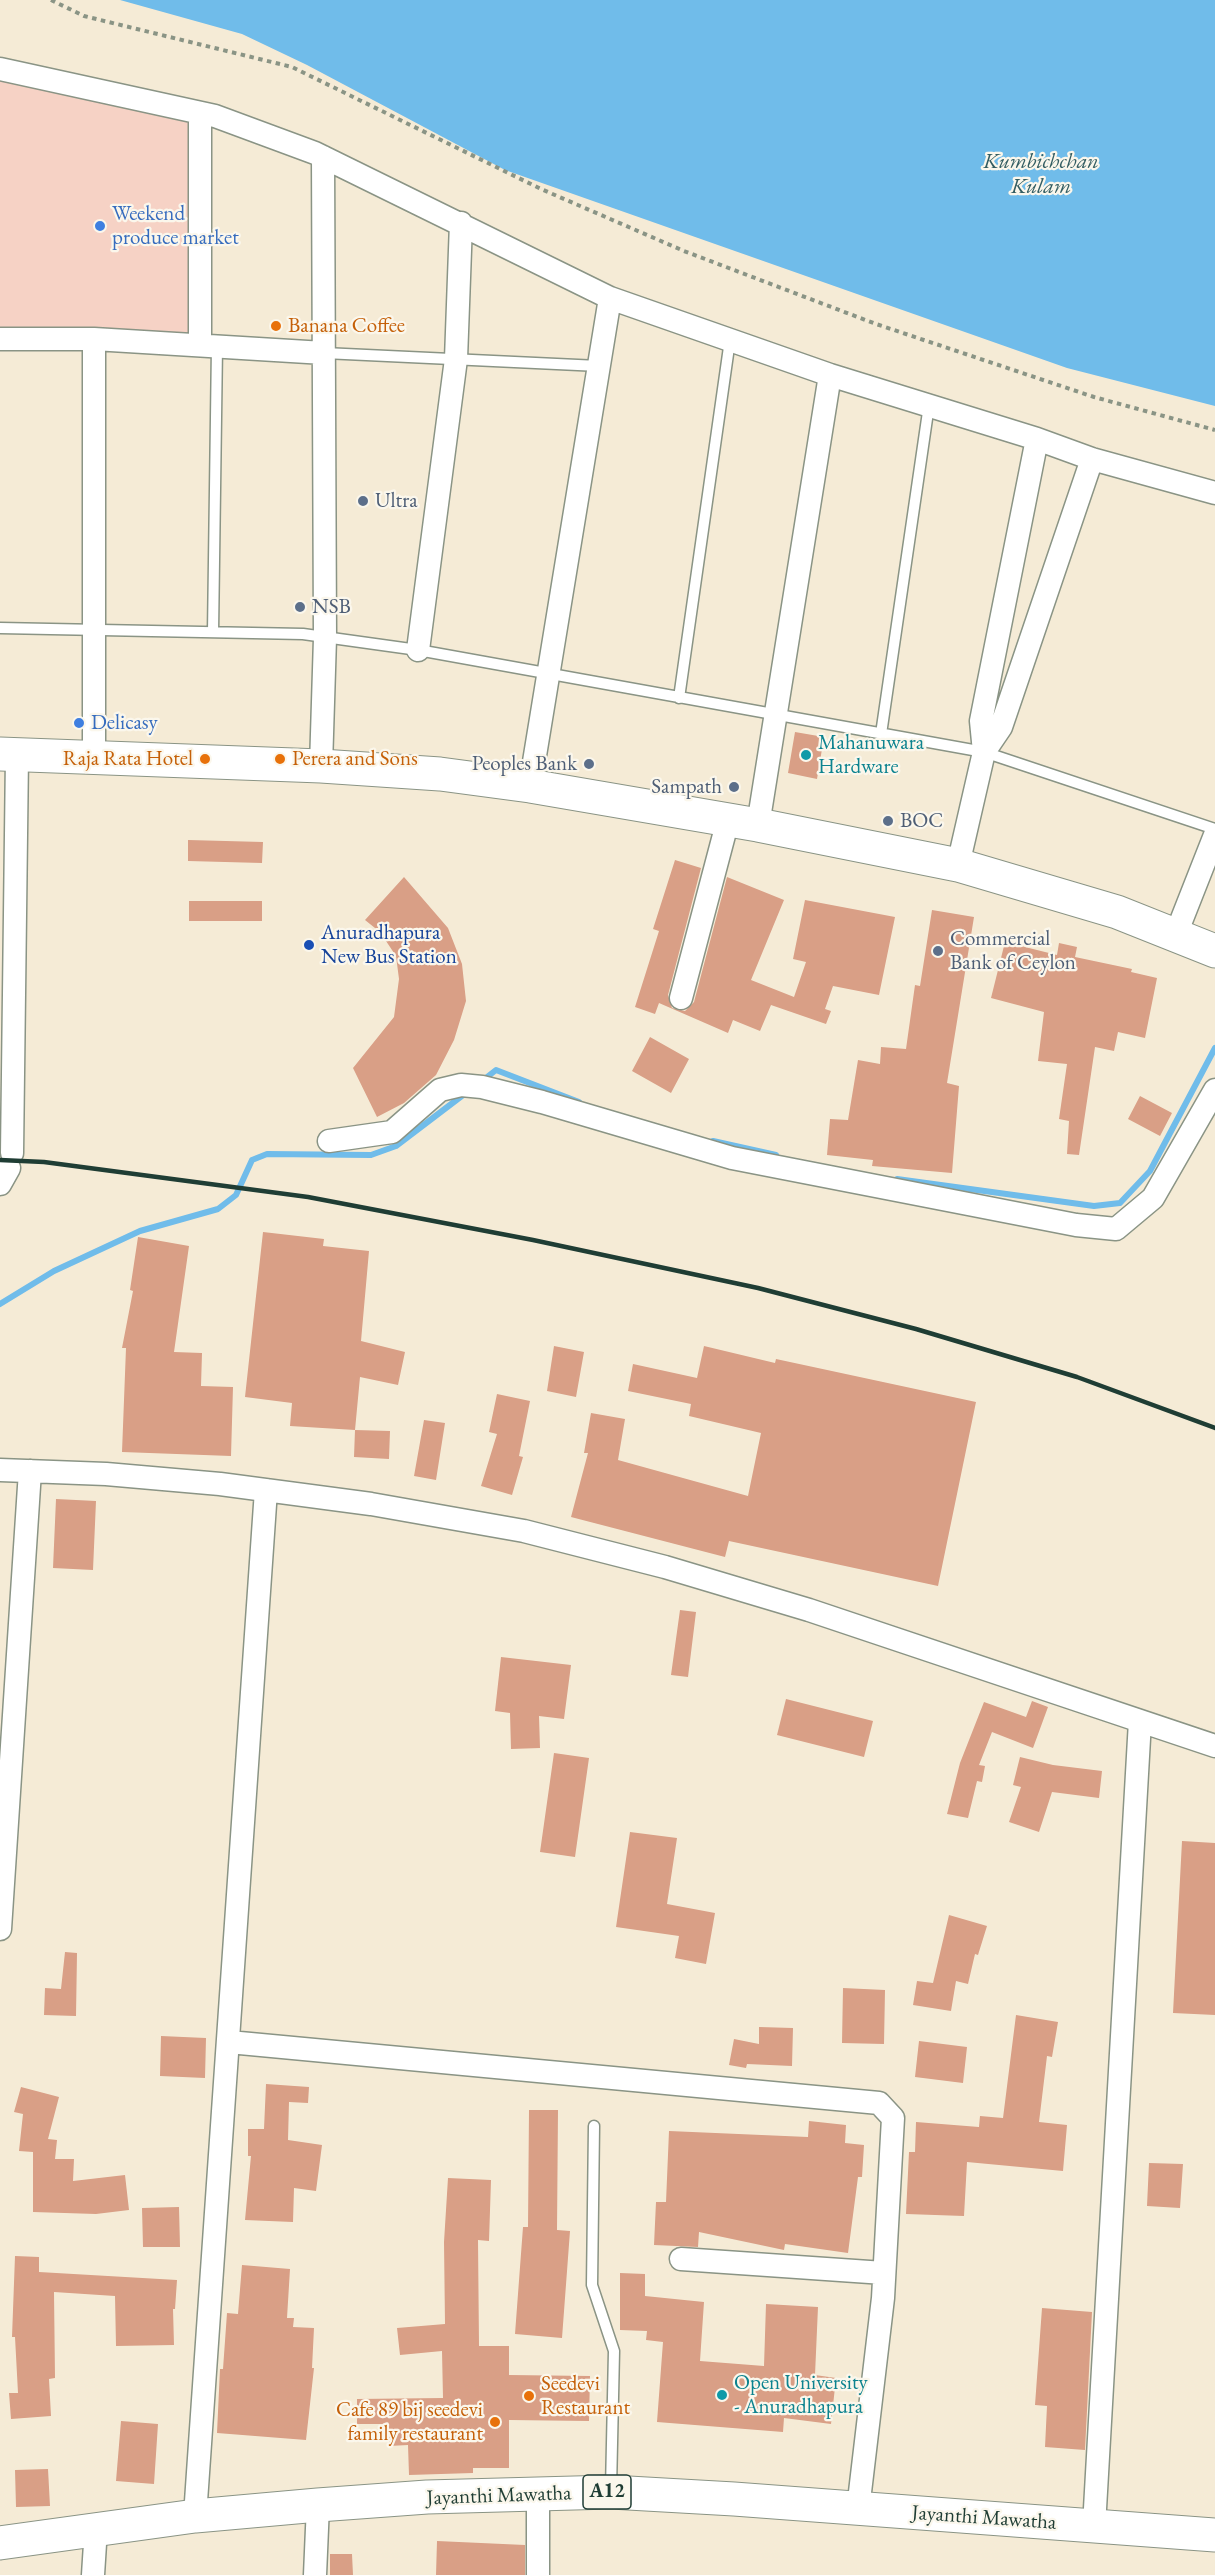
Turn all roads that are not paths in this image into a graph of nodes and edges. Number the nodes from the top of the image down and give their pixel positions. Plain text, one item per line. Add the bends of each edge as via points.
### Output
1 (0, 69) edge
2 (200, 112) junction
3 (323, 157) junction
4 (461, 223) junction
5 (610, 298) junction
6 (0, 339) edge
7 (94, 339) junction
8 (730, 340) junction
9 (208, 346) junction
10 (324, 353) junction
11 (456, 359) junction
12 (599, 366) junction
13 (830, 375) junction
14 (928, 405) junction
15 (1038, 439) junction
16 (1092, 459) junction
17 (1215, 493) edge
18 (0, 628) edge
19 (93, 630) junction
20 (213, 632) junction
21 (325, 638) junction
22 (418, 651) junction
23 (547, 675) junction
24 (679, 698) junction
25 (776, 715) junction
26 (880, 734) junction
27 (984, 752) junction
28 (9, 755) edge
29 (94, 757) junction
30 (321, 766) junction
31 (530, 786) junction
32 (743, 823) junction
33 (1215, 829) edge
34 (1215, 835) edge
35 (958, 865) junction
36 (1176, 934) junction
37 (1215, 951) edge
38 (681, 998) dead end
39 (1215, 1090) edge
40 (329, 1141) dead end
41 (7, 1168) edge
42 (0, 1470) edge
43 (30, 1471) junction
44 (266, 1490) junction
45 (10, 1642) edge
46 (1140, 1721) junction
47 (1215, 1746) edge
48 (5, 1793) edge
49 (0, 1928) edge
50 (229, 2042) junction
51 (594, 2126) dead end
52 (681, 2259) dead end
53 (884, 2272) junction
54 (611, 2492) junction
55 (538, 2495) junction
56 (318, 2505) junction
57 (858, 2510) junction
58 (195, 2516) junction
59 (1094, 2526) junction
60 (96, 2528) junction
61 (1215, 2535) edge
62 (0, 2543) edge
63 (93, 2575) edge
64 (315, 2575) edge
65 (538, 2575) edge

1 - 2 street
2 - 3 street
2 - 9 street
3 - 4 street
3 - 10 street
4 - 5 street
4 - 11 street
5 - 8 street
5 - 12 street
6 - 7 street
7 - 9 street
7 - 19 street
8 - 13 street
8 - 24 lane
9 - 10 street
9 - 20 lane
10 - 11 lane
10 - 21 street
11 - 12 lane
11 - 22 street
12 - 23 street
13 - 14 street
13 - 25 street
14 - 15 street
14 - 26 lane
15 - 16 street
15 - 27 street via 981,722
16 - 17 street
16 - 27 street via 1001,727
18 - 19 lane
19 - 20 lane
19 - 29 street
20 - 21 lane
21 - 22 lane
21 - 30 street
22 - 23 lane
23 - 24 lane
23 - 31 street
24 - 25 lane
25 - 26 lane
25 - 32 street
26 - 27 lane
27 - 33 lane
27 - 35 street
28 - 29 main road
28 - 41 street
29 - 30 main road
30 - 31 main road via 440,774
31 - 32 main road
32 - 35 main road
32 - 38 street
34 - 36 street
35 - 36 main road via 1067,895
36 - 37 main road
39 - 40 street via 1153,1198 1116,1229 1076,1225 732,1158 542,1102 471,1086 440,1090 392,1132
42 - 43 street
43 - 44 street via 106,1474
43 - 45 street
44 - 46 street via 524,1531 665,1567 809,1610
44 - 50 street
45 - 48 street
46 - 47 street
46 - 59 street
48 - 49 street
50 - 53 street via 879,2103 893,2118
50 - 58 street
51 - 54 lane via 592,2284 614,2351
52 - 53 street
53 - 57 street
54 - 55 main road, Jayanthi Mawatha / A12
54 - 57 main road, Jayanthi Mawatha / A12
55 - 56 main road, Jayanthi Mawatha / A12
55 - 65 street
56 - 58 main road, Jayanthi Mawatha / A12
56 - 64 street
57 - 59 main road, Jayanthi Mawatha / A12
58 - 60 main road, Jayanthi Mawatha / A12
59 - 61 main road, Jayanthi Mawatha / A12
60 - 62 main road, Jayanthi Mawatha / A12
60 - 63 street

